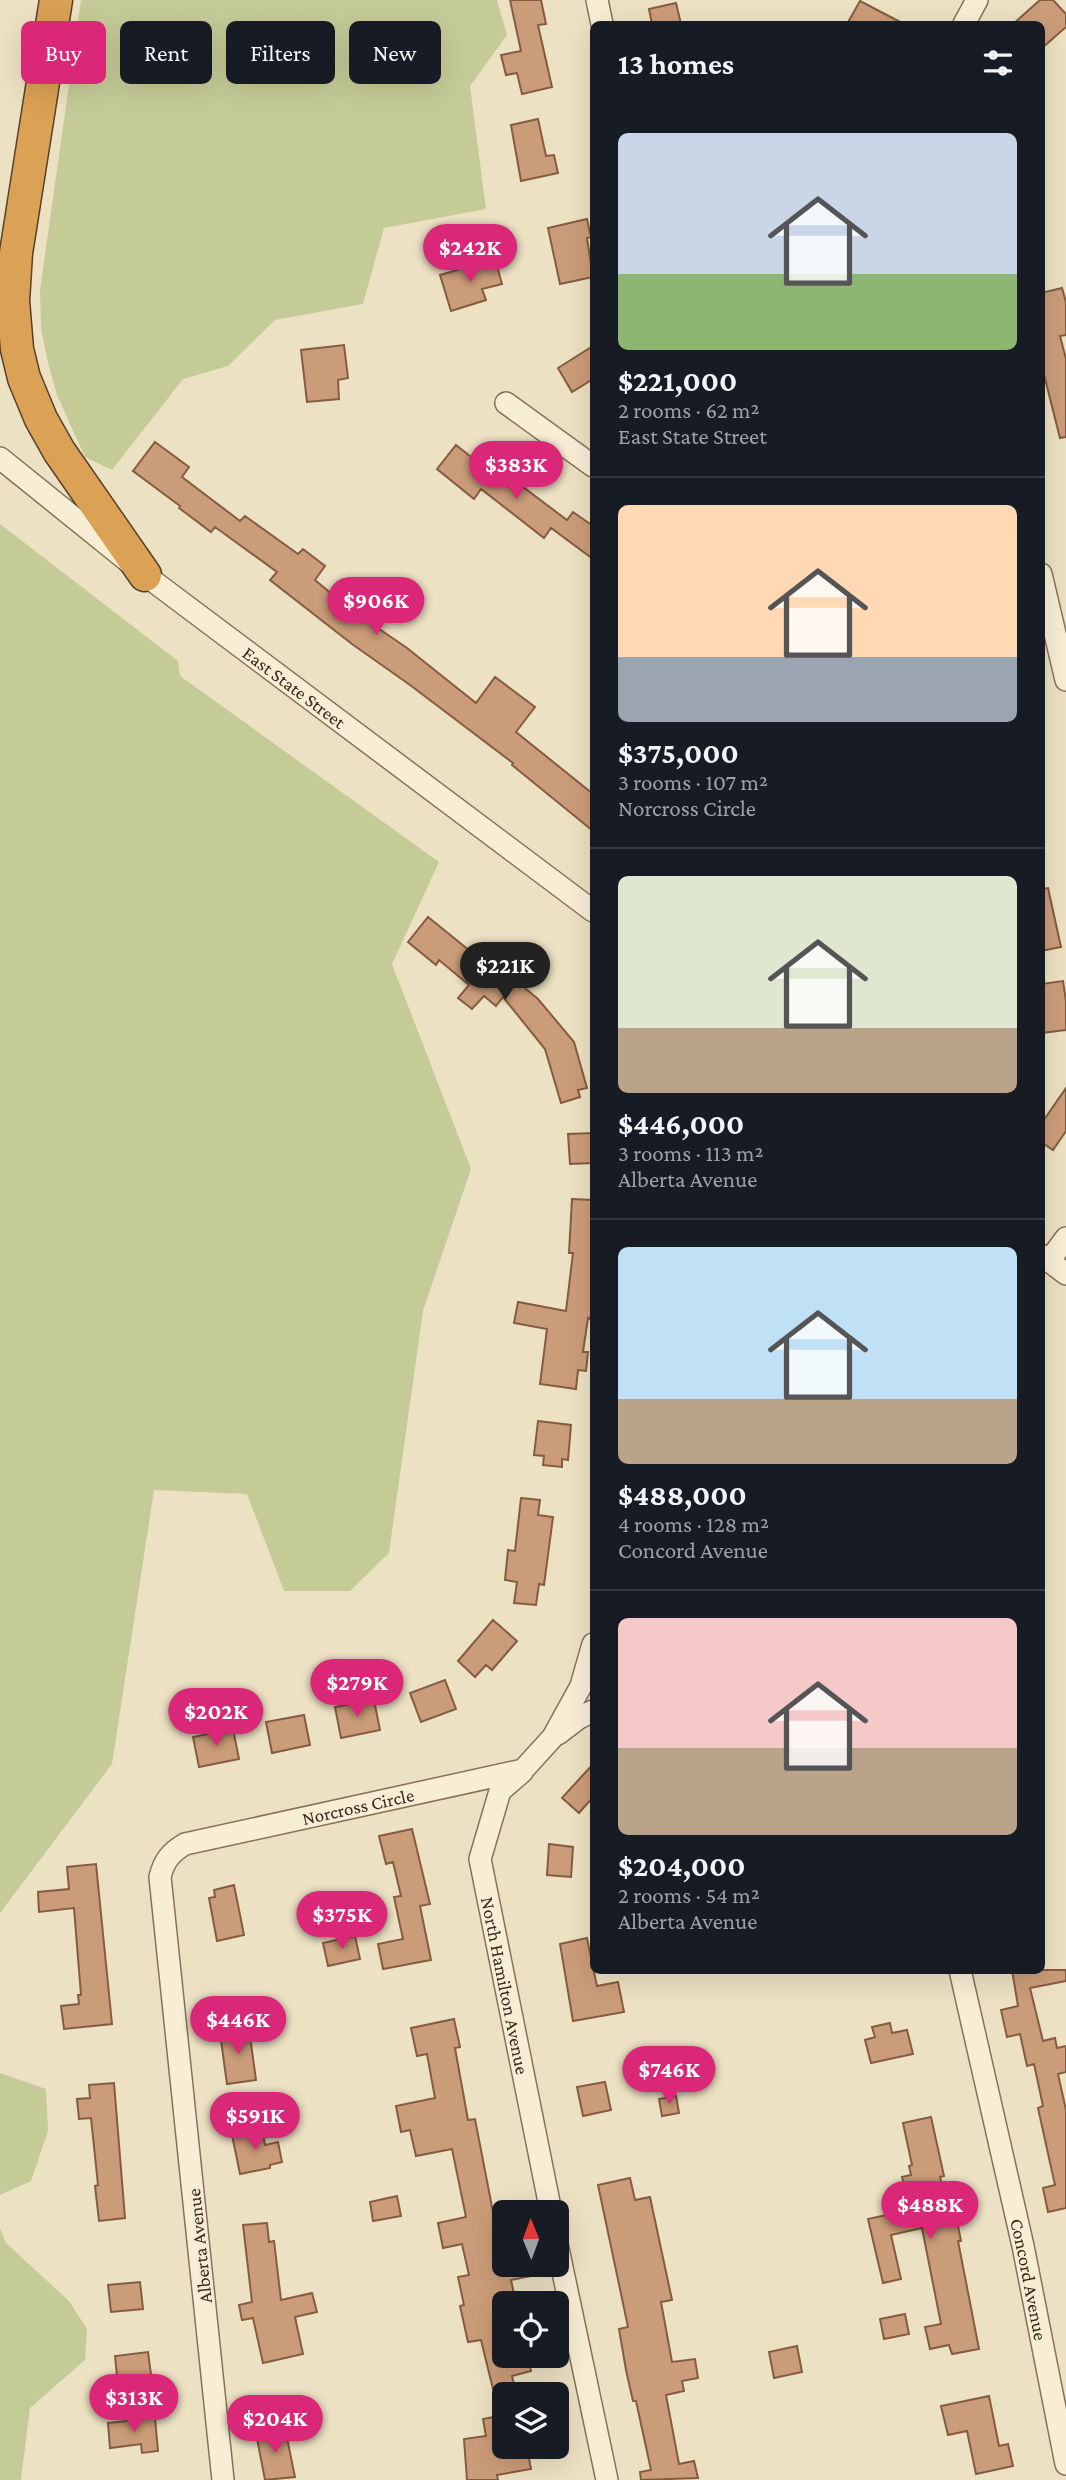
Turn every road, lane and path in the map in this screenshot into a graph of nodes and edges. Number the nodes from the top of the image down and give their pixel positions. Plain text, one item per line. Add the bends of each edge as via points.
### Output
1 (57, 0) edge
2 (597, 0) edge
3 (977, 0) edge
4 (601, 21) edge
5 (966, 21) edge
6 (506, 403) dead end
7 (0, 458) edge
8 (590, 464) edge
9 (145, 575) junction
10 (1045, 591) edge
11 (1066, 680) edge
12 (590, 909) edge
13 (1066, 1238) edge
14 (1045, 1258) edge
15 (1066, 1274) edge
16 (590, 1655) edge
17 (590, 1713) edge
18 (553, 1738) junction
19 (523, 1770) junction
20 (170, 1971) joint
21 (961, 1974) edge
22 (549, 2200) edge
23 (564, 2277) edge
24 (1066, 2464) edge
25 (223, 2480) edge
26 (607, 2480) edge

1 - 9 highway via 16,253 17,349 28,389 59,451
2 - 4 street
3 - 5 street
6 - 8 street
7 - 9 street, East State Street
9 - 12 street, East State Street
10 - 11 street
13 - 14 street
14 - 15 street
16 - 18 street via 582,1686
17 - 18 street
18 - 19 street
19 - 20 street, Norcross Circle via 184,1844 172,1852 159,1877
19 - 22 street, North Hamilton Avenue via 500,1791 480,1859
20 - 25 street, Alberta Avenue
21 - 24 street, Concord Avenue via 1023,2246
23 - 26 street

